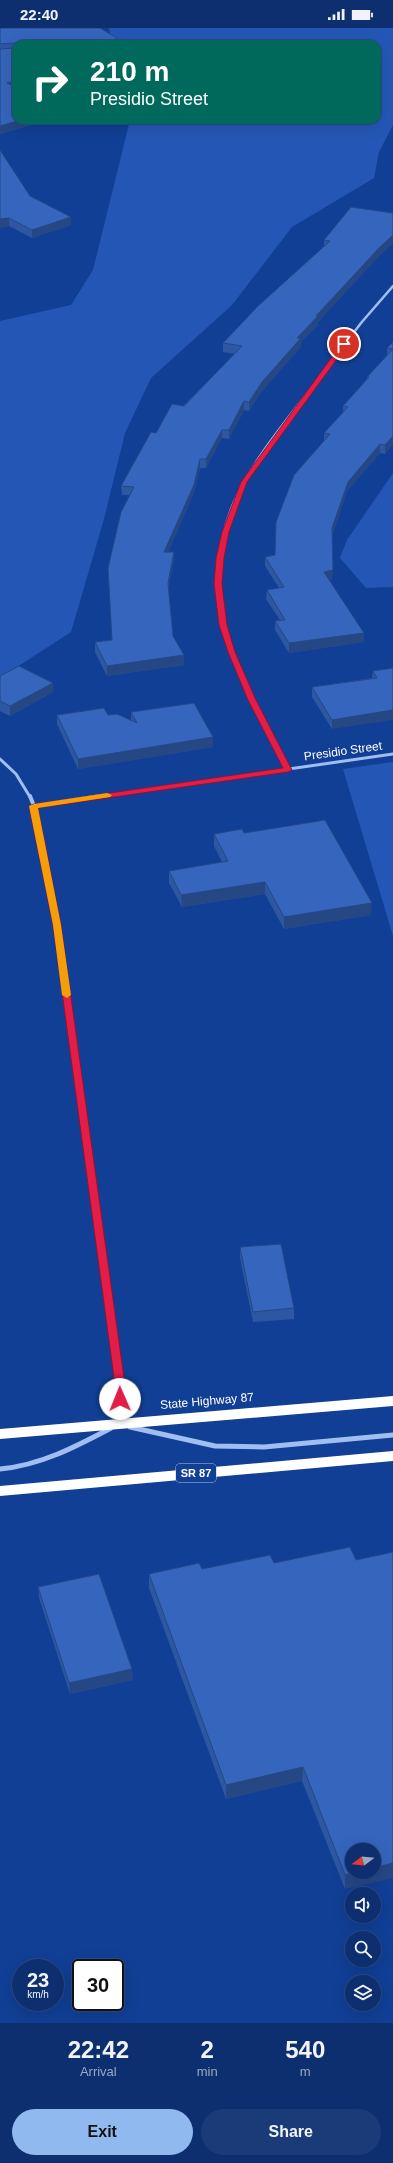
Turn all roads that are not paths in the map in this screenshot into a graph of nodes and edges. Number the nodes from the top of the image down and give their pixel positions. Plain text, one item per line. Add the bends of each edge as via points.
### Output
1 (393, 286) edge
2 (393, 754) edge
3 (0, 758) edge
4 (288, 770) junction
5 (34, 806) junction
6 (393, 1401) edge
7 (119, 1424) junction
8 (0, 1434) edge
9 (393, 1435) edge
10 (393, 1456) edge
11 (0, 1469) edge
12 (0, 1491) edge

1 - 4 street via 354,332 244,482 225,532 218,584 223,625 236,665
2 - 4 street, Presidio Street
3 - 5 street via 28,790
4 - 5 street, Presidio Street
5 - 7 street via 61,956 120,1385
6 - 7 highway, State Highway 87
7 - 8 highway, State Highway 87
7 - 9 street via 215,1446 264,1447
7 - 11 street via 54,1457 12,1469
10 - 12 highway, SR 87

